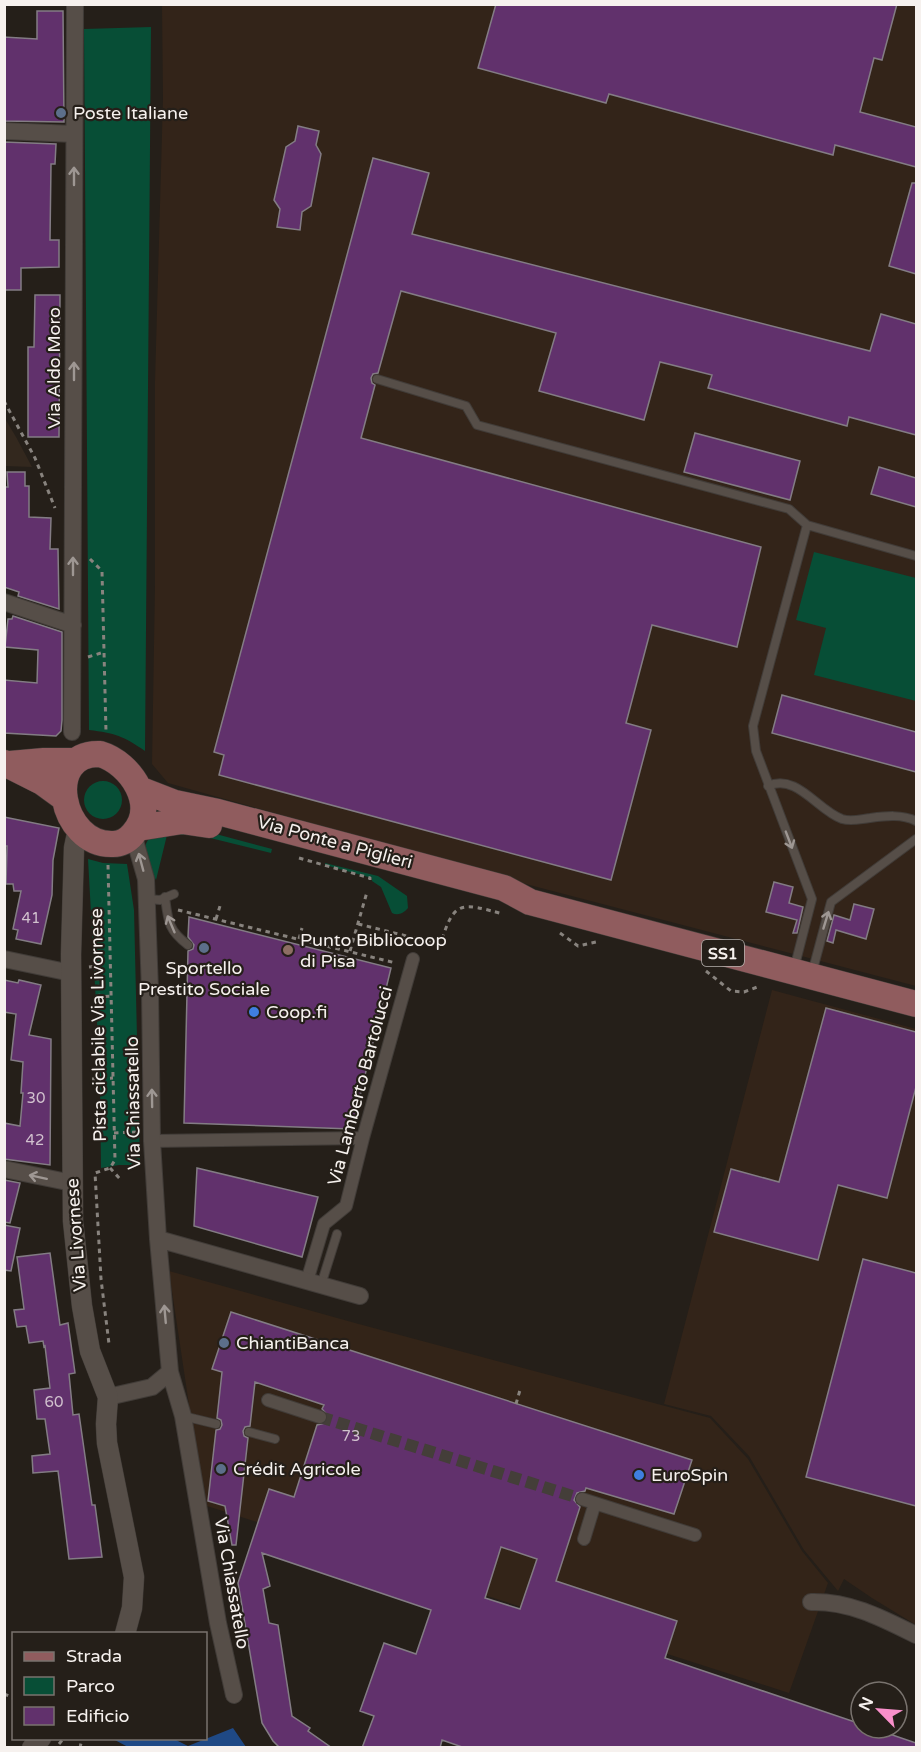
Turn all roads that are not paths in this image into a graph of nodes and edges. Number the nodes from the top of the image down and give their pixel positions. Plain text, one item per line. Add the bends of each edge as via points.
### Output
1 (75, 4) edge
2 (4, 131) edge
3 (74, 134) junction
4 (377, 379) dead end
5 (807, 525) junction
6 (916, 556) edge
7 (4, 602) edge
8 (73, 625) junction
9 (72, 732) dead end
10 (76, 761) junction
11 (7, 763) edge
12 (768, 786) junction
13 (139, 789) junction
14 (64, 798) junction
15 (916, 821) edge
16 (78, 829) junction
17 (135, 831) junction
18 (916, 839) edge
19 (147, 898) junction
20 (530, 902) junction
21 (188, 945) dead end
22 (4, 959) edge
23 (412, 963) road end
24 (80, 970) junction
25 (802, 974) junction
26 (916, 1004) edge
27 (363, 1138) junction
28 (152, 1141) junction
29 (4, 1169) edge
30 (72, 1183) junction
31 (337, 1234) dead end
32 (158, 1239) junction
33 (314, 1283) junction
34 (360, 1296) dead end
35 (170, 1372) junction
36 (108, 1397) junction
37 (268, 1400) dead end
38 (183, 1416) junction
39 (320, 1417) tunnel mouth
40 (216, 1424) dead end
41 (249, 1432) dead end
42 (275, 1438) dead end
43 (582, 1499) tunnel mouth
44 (595, 1503) junction
45 (695, 1535) dead end
46 (584, 1539) dead end
47 (811, 1602) dead end
48 (126, 1632) edge
49 (916, 1635) edge
50 (234, 1695) dead end

1 - 3 street, Via Aldo Moro
2 - 3 street
8 -> 3 street, Via Aldo Moro
4 - 5 lane via 466,406 477,425 789,509
5 - 6 lane
5 - 12 lane via 753,726 756,751
7 - 8 street
8 - 9 street, Via Aldo Moro
10 - 11 main road
10 - 13 main road via 88,755 108,756 128,771
10 - 14 main road via 67,774
11 - 14 main road
12 - 15 lane via 792,785 846,820 893,816
12 -> 25 lane via 812,899
13 - 17 main road via 142,819
13 - 20 main road, Via Ponte a Piglieri via 175,803 496,886
14 - 16 main road
16 - 17 main road via 95,841 111,844 123,842
16 - 24 street, Via Livornese via 73,867
19 -> 17 street, Via Chiassatello
17 - 20 main road, Via Ponte a Piglieri via 182,821 196,822 462,891
25 -> 18 lane via 831,902
21 -> 19 lane via 168,921 166,908 170,896
28 -> 19 street, Via Chiassatello
20 - 25 main road, Via Ponte a Piglieri / SS1
22 - 24 street
23 - 27 street, Via Lamberto Bartolucci
24 - 30 street, Via Livornese
25 - 26 main road, Via Ponte a Piglieri / SS1
27 - 28 street
27 - 33 street, Via Lamberto Bartolucci via 346,1206 324,1224
28 - 32 street, Via Chiassatello
30 -> 29 street
30 - 36 street, Via Livornese via 82,1306 90,1351
31 - 33 lane
32 - 33 street
35 -> 32 street, Via Chiassatello
33 - 34 street
35 - 36 street via 152,1387
35 - 38 street, Via Chiassatello
36 - 48 street, Via Livornese via 107,1443 134,1577
37 - 39 street
38 - 40 lane
38 - 50 street, Via Chiassatello
41 - 42 lane
43 - 44 street
44 - 45 street
44 - 46 street
47 - 49 street via 853,1607

